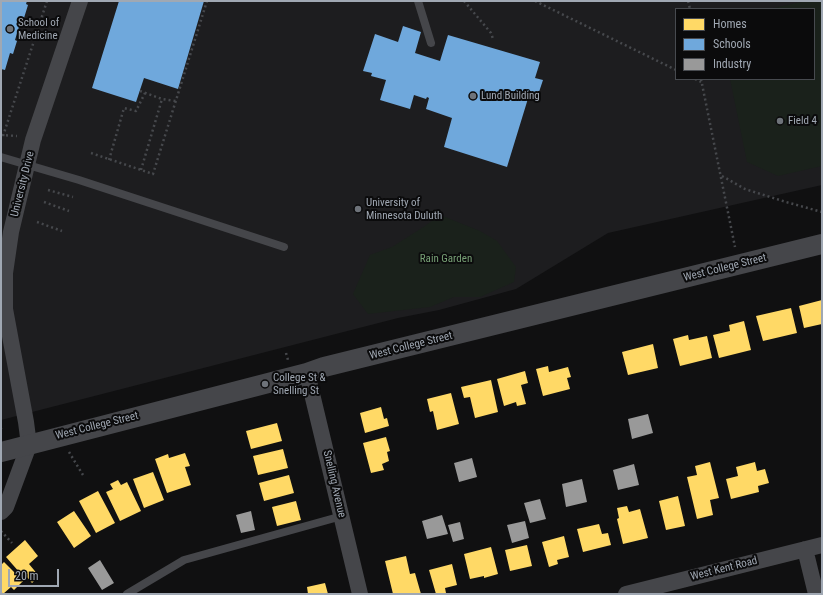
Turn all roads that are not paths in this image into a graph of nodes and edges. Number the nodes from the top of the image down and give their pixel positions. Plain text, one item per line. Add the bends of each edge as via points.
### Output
1 (80, 1) edge
2 (418, 1) edge
3 (431, 43) dead end
4 (1, 157) edge
5 (28, 164) junction
6 (822, 244) edge
7 (284, 248) dead end
8 (307, 373) junction
9 (29, 445) junction
10 (1, 452) edge
11 (1, 512) edge
12 (342, 516) junction
13 (822, 545) edge
14 (805, 549) junction
15 (127, 594) edge
16 (360, 594) edge
17 (626, 594) edge
18 (816, 594) edge

1 - 5 street, University Drive
2 - 3 lane
4 - 5 lane
5 - 7 lane
5 - 9 street, University Drive via 11,232 5,273 5,309
6 - 8 street, West College Street
8 - 9 street, West College Street
8 - 12 street, Snelling Avenue
9 - 10 street, West College Street
9 - 11 street via 6,507
12 - 15 lane via 184,560
12 - 16 street, Snelling Avenue
13 - 14 street, West Kent Road
14 - 17 street, West Kent Road
14 - 18 street

